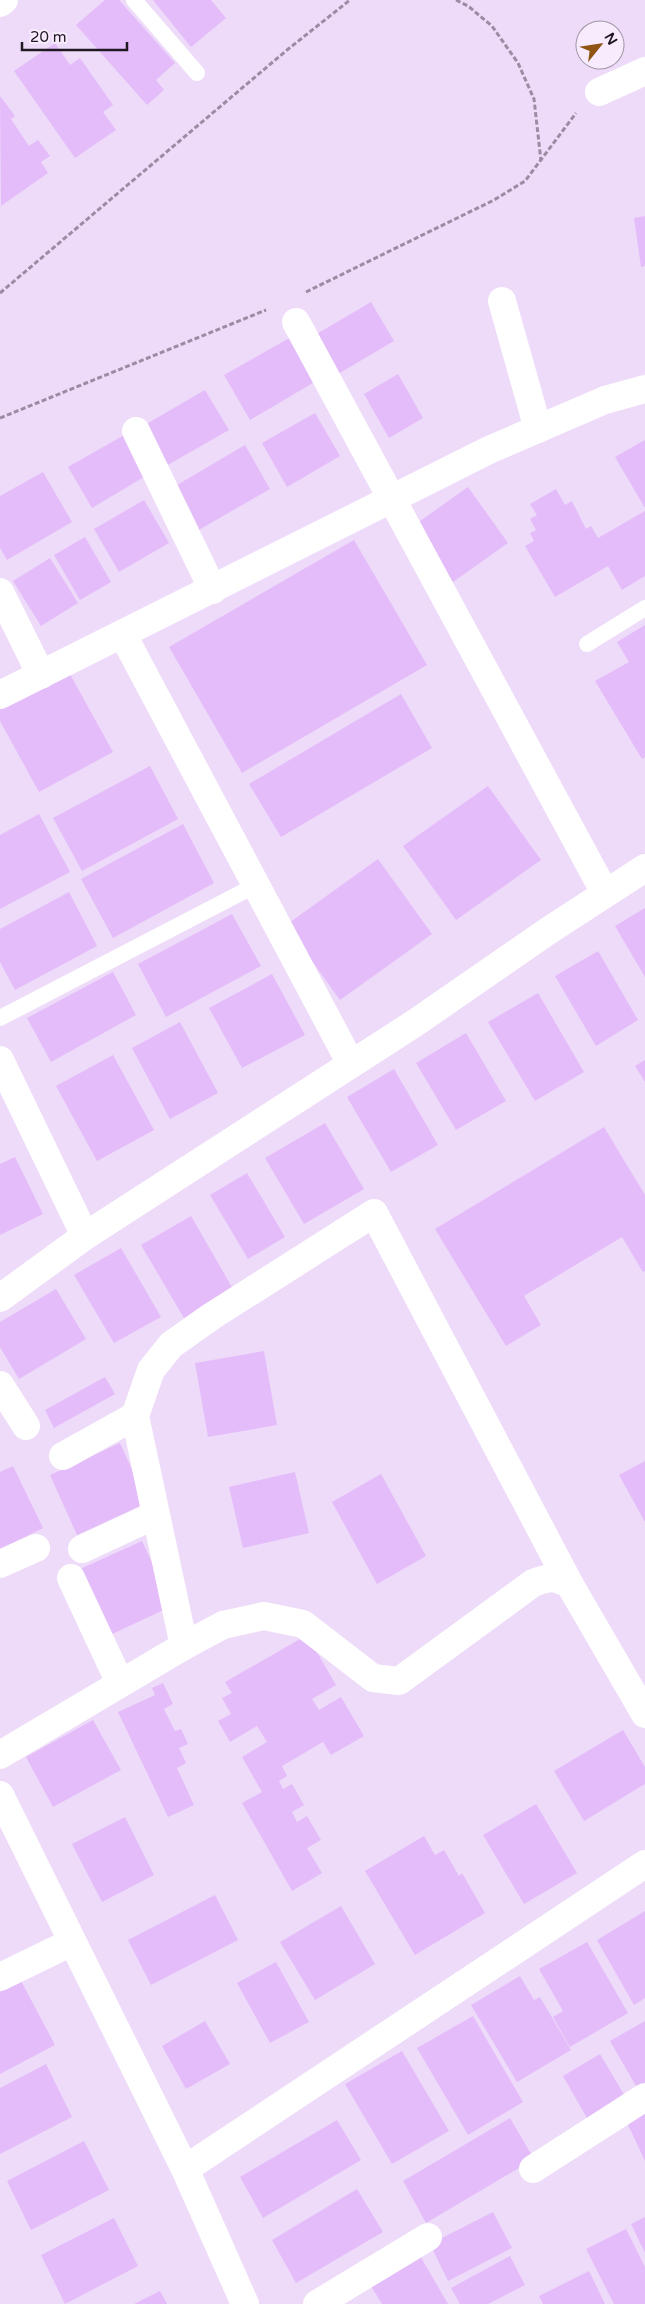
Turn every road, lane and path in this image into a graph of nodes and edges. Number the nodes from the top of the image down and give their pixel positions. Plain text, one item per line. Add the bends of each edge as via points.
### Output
1 (4, 0) edge
2 (134, 0) edge
3 (350, 0) edge
4 (456, 0) edge
5 (0, 3) edge
6 (645, 71) edge
7 (197, 73) dead end
8 (599, 92) joint
9 (541, 162) junction
10 (0, 293) edge
11 (303, 293) dead end
12 (502, 301) dead end
13 (268, 309) dead end
14 (296, 322) dead end
15 (645, 389) edge
16 (0, 418) edge
17 (538, 429) junction
18 (136, 431) dead end
19 (391, 498) junction
20 (212, 590) junction
21 (0, 592) edge
22 (645, 608) edge
23 (123, 635) junction
24 (587, 644) dead end
25 (41, 675) junction
26 (0, 695) edge
27 (645, 868) edge
28 (256, 885) junction
29 (605, 893) junction
30 (0, 1018) edge
31 (0, 1060) edge
32 (351, 1064) junction
33 (85, 1236) junction
34 (0, 1298) edge
35 (0, 1385) edge
36 (135, 1416) junction
37 (26, 1426) dead end
38 (63, 1456) dead end
39 (156, 1515) junction
40 (36, 1548) dead end
41 (82, 1549) dead end
42 (0, 1564) edge
43 (71, 1578) dead end
44 (570, 1585) junction
45 (184, 1646) junction
46 (120, 1683) junction
47 (645, 1714) edge
48 (0, 1755) edge
49 (0, 1795) edge
50 (645, 1864) edge
51 (72, 1942) junction
52 (0, 1977) edge
53 (645, 2097) edge
54 (185, 2169) junction
55 (533, 2169) dead end
56 (428, 2237) dead end
57 (246, 2304) edge
58 (317, 2304) edge

1 - 5 street
2 - 7 lane
3 - 10 path
4 - 9 path via 492,26 518,63 534,99
6 - 8 street
8 - 9 path via 583,104
9 - 11 path via 525,181 494,200
12 - 17 street
13 - 16 path
14 - 19 street
15 - 17 street via 605,400
17 - 19 street
18 - 20 street
19 - 20 street
19 - 29 street
20 - 23 street
21 - 25 street
22 - 24 lane
23 - 25 street
23 - 28 street
25 - 26 street
27 - 29 street
28 - 30 lane
28 - 32 street
29 - 32 street
31 - 33 street
32 - 33 street
33 - 34 street
35 - 37 street
36 - 38 street
36 - 39 street
36 - 44 street via 151,1370 171,1345 374,1213
39 - 41 street
39 - 45 street
40 - 42 street
43 - 46 street
44 - 45 street via 550,1577 533,1583 398,1681 373,1678 303,1624 264,1616 223,1625
44 - 47 street
45 - 46 street
46 - 48 street
49 - 51 street
50 - 54 street
51 - 52 street
51 - 54 street
53 - 55 street
54 - 57 street
56 - 58 street

